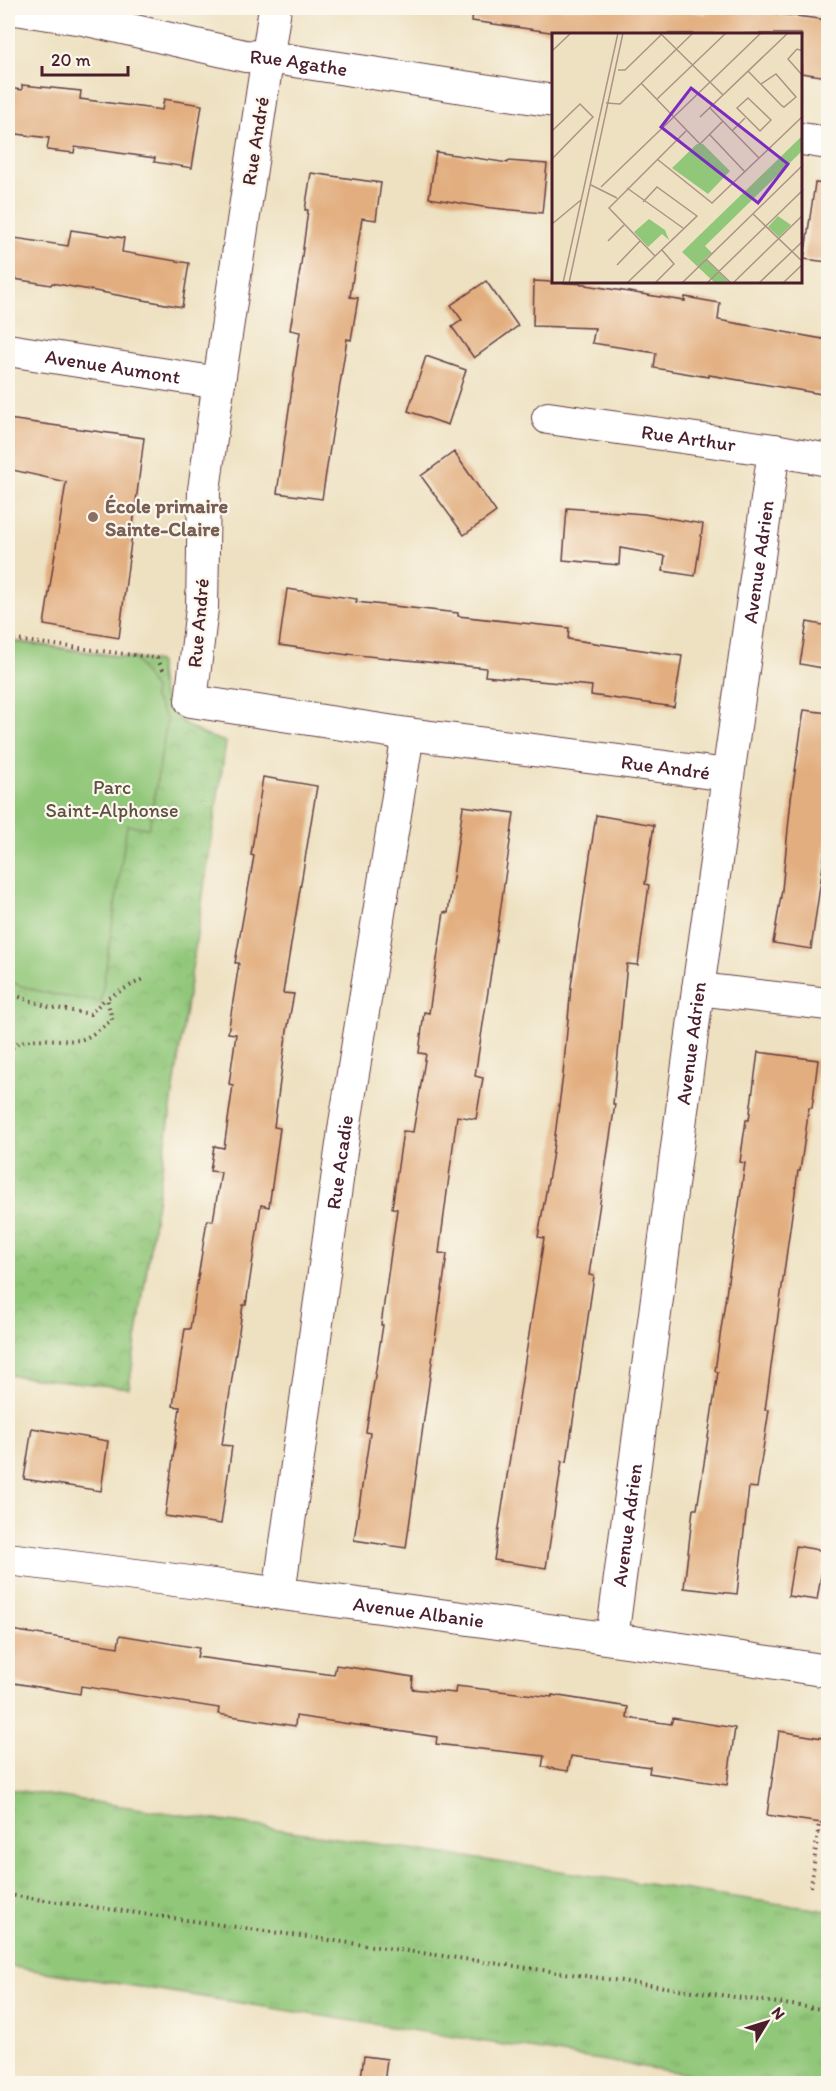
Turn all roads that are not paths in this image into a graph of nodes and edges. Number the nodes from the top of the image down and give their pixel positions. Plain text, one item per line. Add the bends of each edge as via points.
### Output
1 (8, 8) edge
2 (275, 8) edge
3 (268, 57) junction
4 (552, 101) edge
5 (803, 138) edge
6 (828, 143) edge
7 (8, 350) edge
8 (219, 383) junction
9 (548, 418) dead end
10 (774, 450) junction
11 (828, 460) edge
12 (408, 734) junction
13 (728, 776) junction
14 (698, 989) junction
15 (828, 1004) edge
16 (8, 1559) edge
17 (279, 1593) junction
18 (612, 1638) junction
19 (828, 1671) edge

1 - 3 street, Rue Agathe via 84,19 245,56
2 - 3 street, Rue André
3 - 4 street, Rue Agathe
3 - 8 street, Rue André
5 - 6 street
7 - 8 street, Avenue Aumont
8 - 12 street, Rue André via 204,490 202,608 191,701
9 - 10 street, Rue Arthur
10 - 11 street, Rue Arthur
10 - 13 street, Avenue Adrien
12 - 13 street, Rue André
12 - 17 street, Rue Acadie via 345,1124
13 - 14 street, Avenue Adrien
14 - 15 street
14 - 18 street, Avenue Adrien
16 - 17 street, Avenue Albanie
17 - 18 street, Avenue Albanie
18 - 19 street, Avenue Albanie

